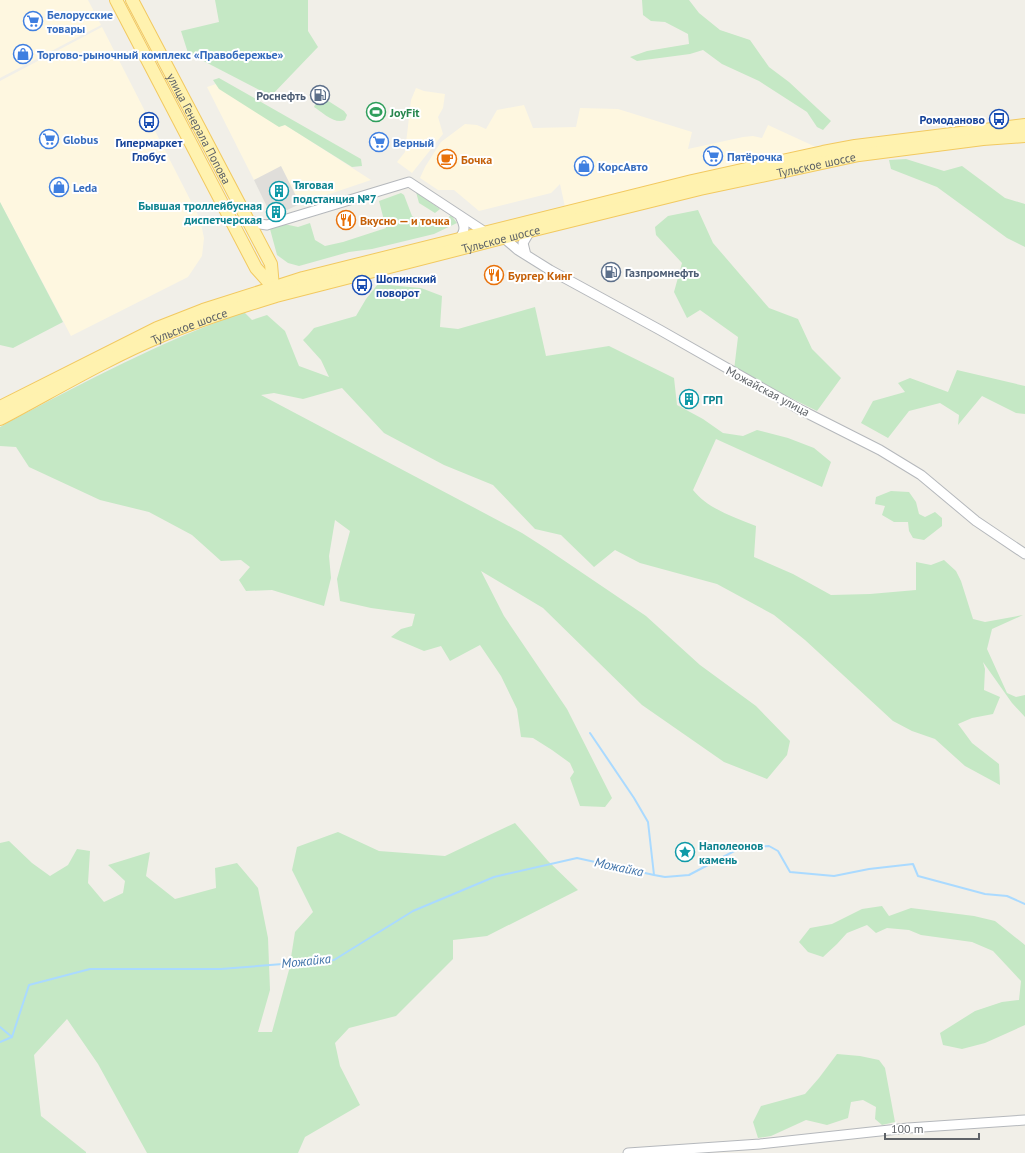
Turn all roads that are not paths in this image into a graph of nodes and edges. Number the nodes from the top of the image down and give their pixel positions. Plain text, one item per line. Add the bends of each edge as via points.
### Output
1 (116, 0) edge
2 (132, 0) edge
3 (1025, 125) edge
4 (1025, 136) edge
5 (460, 216) junction
6 (248, 220) junction
7 (530, 231) junction
8 (485, 232) junction
9 (256, 236) junction
10 (504, 238) junction
11 (458, 239) junction
12 (243, 244) junction
13 (526, 255) junction
14 (271, 264) junction
15 (257, 270) junction
16 (303, 278) junction
17 (274, 291) junction
18 (245, 296) junction
19 (0, 407) edge
20 (0, 419) edge
21 (1025, 554) edge
22 (1025, 1120) edge
23 (628, 1153) edge

1 - 12 main road, улица Генерала Попова
2 - 6 main road, улица Генерала Попова
3 - 8 main road, Тульское шоссе via 855,146 692,180
4 - 7 main road, Тульское шоссе via 859,155 700,189
5 - 6 street via 409,182 267,225
5 - 8 street
5 - 11 street via 464,229
6 - 9 main road, улица Генерала Попова
7 - 10 main road, Тульское шоссе
7 - 13 street via 523,243
8 - 11 main road, Тульское шоссе
9 - 12 main road
9 - 14 main road, улица Генерала Попова
10 - 13 street, Можайская улица
10 - 17 main road, Тульское шоссе
11 - 16 main road, Тульское шоссе
12 - 15 main road, улица Генерала Попова
13 - 21 street, Можайская улица via 799,409 880,450 921,475 976,521
14 - 16 main road via 284,277
14 - 17 main road, улица Генерала Попова
15 - 17 main road, улица Генерала Попова
15 - 18 main road via 252,289
16 - 17 main road, Тульское шоссе
17 - 18 main road, Тульское шоссе
17 - 20 main road, Тульское шоссе via 118,356
18 - 19 main road, Тульское шоссе via 157,328
22 - 23 street

